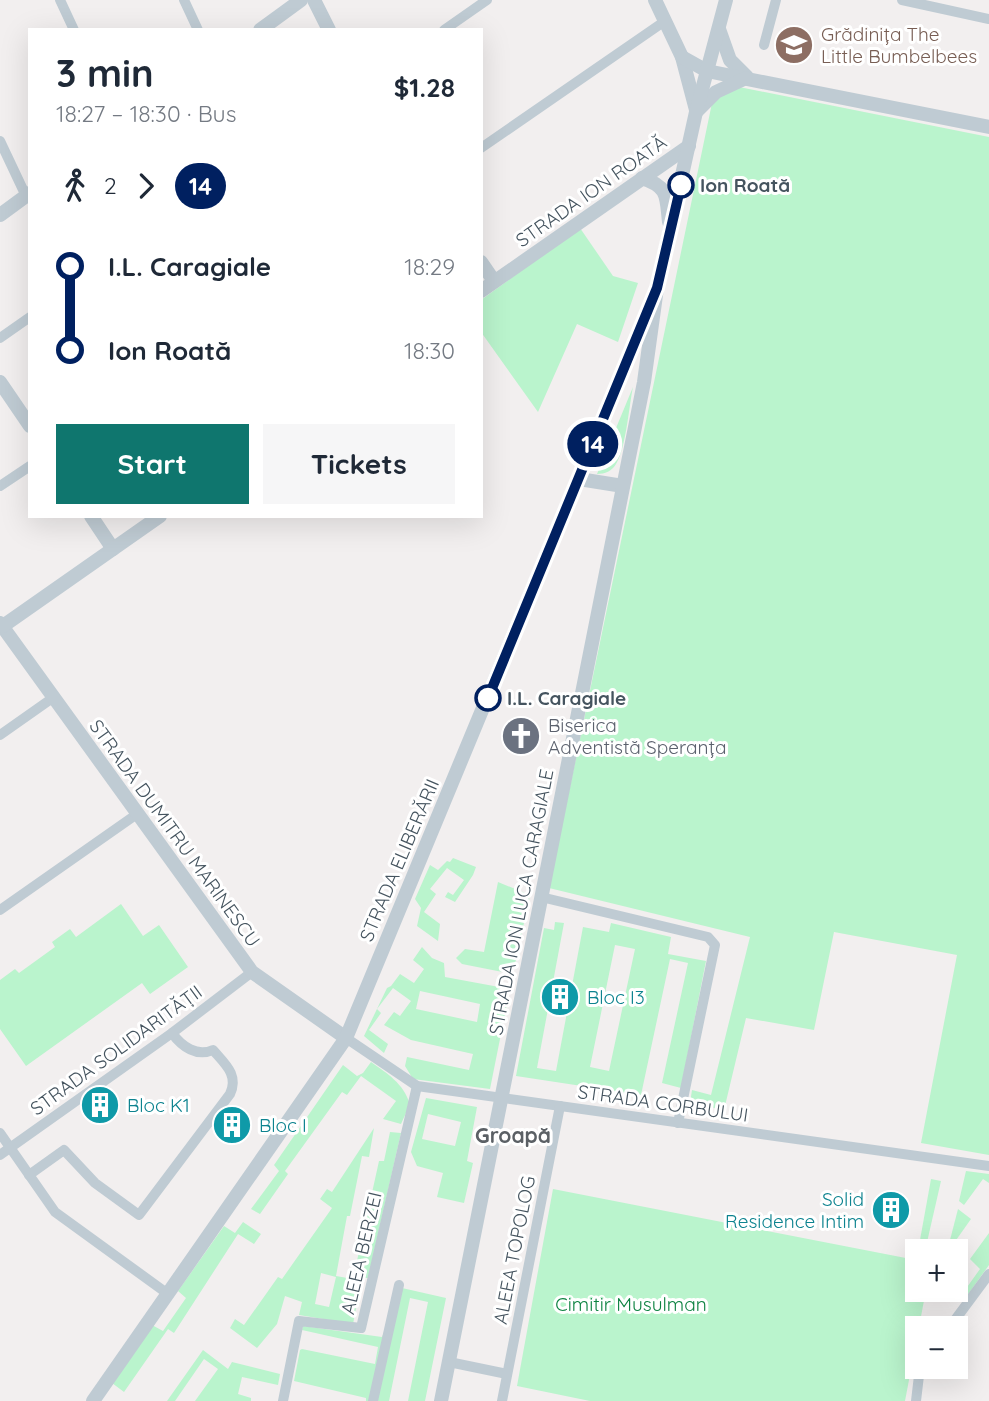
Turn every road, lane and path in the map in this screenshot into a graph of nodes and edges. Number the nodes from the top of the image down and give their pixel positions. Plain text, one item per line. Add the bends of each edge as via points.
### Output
1 (60, 0) edge
2 (184, 0) edge
3 (301, 0) edge
4 (314, 0) edge
5 (487, 0) edge
6 (655, 0) edge
7 (726, 0) edge
8 (776, 0) edge
9 (902, 0) edge
10 (989, 19) edge
11 (665, 21) junction
12 (73, 28) edge
13 (197, 28) edge
14 (263, 28) edge
15 (328, 28) edge
16 (447, 28) edge
17 (718, 29) junction
18 (764, 45) dead end
19 (682, 57) junction
20 (707, 71) junction
21 (748, 78) junction
22 (696, 112) junction
23 (989, 127) edge
24 (0, 141) edge
25 (689, 146) junction
26 (483, 147) edge
27 (642, 178) junction
28 (28, 194) edge
29 (0, 215) edge
30 (671, 230) junction
31 (483, 265) edge
32 (494, 281) junction
33 (657, 288) junction
34 (483, 289) edge
35 (28, 318) edge
36 (0, 338) edge
37 (0, 382) edge
38 (28, 423) edge
39 (28, 467) edge
40 (579, 479) junction
41 (0, 486) edge
42 (623, 486) junction
43 (92, 518) edge
44 (157, 518) edge
45 (113, 549) junction
46 (1, 624) edge
47 (54, 697) junction
48 (0, 735) edge
49 (137, 814) junction
50 (541, 897) junction
51 (0, 910) edge
52 (252, 972) junction
53 (172, 1033) junction
54 (346, 1038) junction
55 (417, 1086) junction
56 (501, 1098) junction
57 (560, 1106) junction
58 (678, 1122) junction
59 (0, 1133) edge
60 (10, 1148) junction
61 (0, 1155) edge
62 (989, 1166) edge
63 (29, 1175) junction
64 (989, 1274) edge
65 (398, 1285) dead end
66 (168, 1294) junction
67 (958, 1316) edge
68 (449, 1362) junction
69 (507, 1374) junction
70 (919, 1379) edge
71 (93, 1401) edge
72 (283, 1401) edge
73 (373, 1401) edge
74 (441, 1401) edge
75 (502, 1401) edge
76 (916, 1401) edge

1 - 12 street
2 - 13 street
3 - 14 street
4 - 15 street
5 - 16 street
6 - 11 street
7 - 17 street, STRADA ION LUCA CARAGIALE
8 - 18 street
9 - 10 street
11 - 19 street
11 - 26 street
17 - 20 street, STRADA ION LUCA CARAGIALE
17 - 21 street via 730,60
19 - 20 street
19 - 22 street
20 - 21 street
20 - 22 street, STRADA ION LUCA CARAGIALE
21 - 22 street via 716,92
21 - 23 street
22 - 25 street, STRADA ION LUCA CARAGIALE
24 - 28 street
25 - 27 street, STRADA ION ROATĂ
25 - 30 street, STRADA ION LUCA CARAGIALE
27 - 30 street via 663,188
27 - 32 street, STRADA ION ROATĂ
28 - 29 street
30 - 33 street, STRADA ION LUCA CARAGIALE
31 - 32 street
32 - 34 street, STRADA ION ROATĂ
33 - 40 street, STRADA ELIBERĂRII
33 - 42 street, STRADA ION LUCA CARAGIALE
35 - 36 street
37 - 38 street
39 - 41 street
40 - 42 street
40 - 54 street, STRADA ELIBERĂRII
42 - 50 street, STRADA ION LUCA CARAGIALE
43 - 45 street
44 - 45 street
45 - 46 street
46 - 47 street, STRADA DUMITRU MARINESCU
47 - 48 street
47 - 49 street, STRADA DUMITRU MARINESCU
49 - 51 street
49 - 52 street, STRADA DUMITRU MARINESCU
50 - 56 street, STRADA ION LUCA CARAGIALE
50 - 58 street via 708,937 715,945
52 - 53 street, STRADA SOLIDARITĂȚII
52 - 54 street, STRADA DUMITRU MARINESCU
53 - 60 street, STRADA SOLIDARITĂȚII
53 - 63 street via 193,1051 204,1054 213,1050 234,1076 234,1086 139,1215 95,1183 64,1150
54 - 55 street, STRADA CORBULUI
54 - 66 street, STRADA ELIBERĂRII
55 - 56 street, STRADA CORBULUI
55 - 72 street, ALEEA BERZEI via 362,1328 299,1321
56 - 57 street, STRADA CORBULUI
56 - 68 street, STRADA ION LUCA CARAGIALE
57 - 58 street, STRADA CORBULUI
57 - 69 street, ALEEA TOPOLOG
58 - 62 street, STRADA CORBULUI
59 - 60 street
60 - 61 street, STRADA SOLIDARITĂȚII
60 - 63 street
63 - 66 street via 55,1212
64 - 67 street
65 - 73 street
66 - 71 street, STRADA ELIBERĂRII
68 - 69 street
68 - 74 street, STRADA ION LUCA CARAGIALE
69 - 75 street, ALEEA TOPOLOG
70 - 76 street

